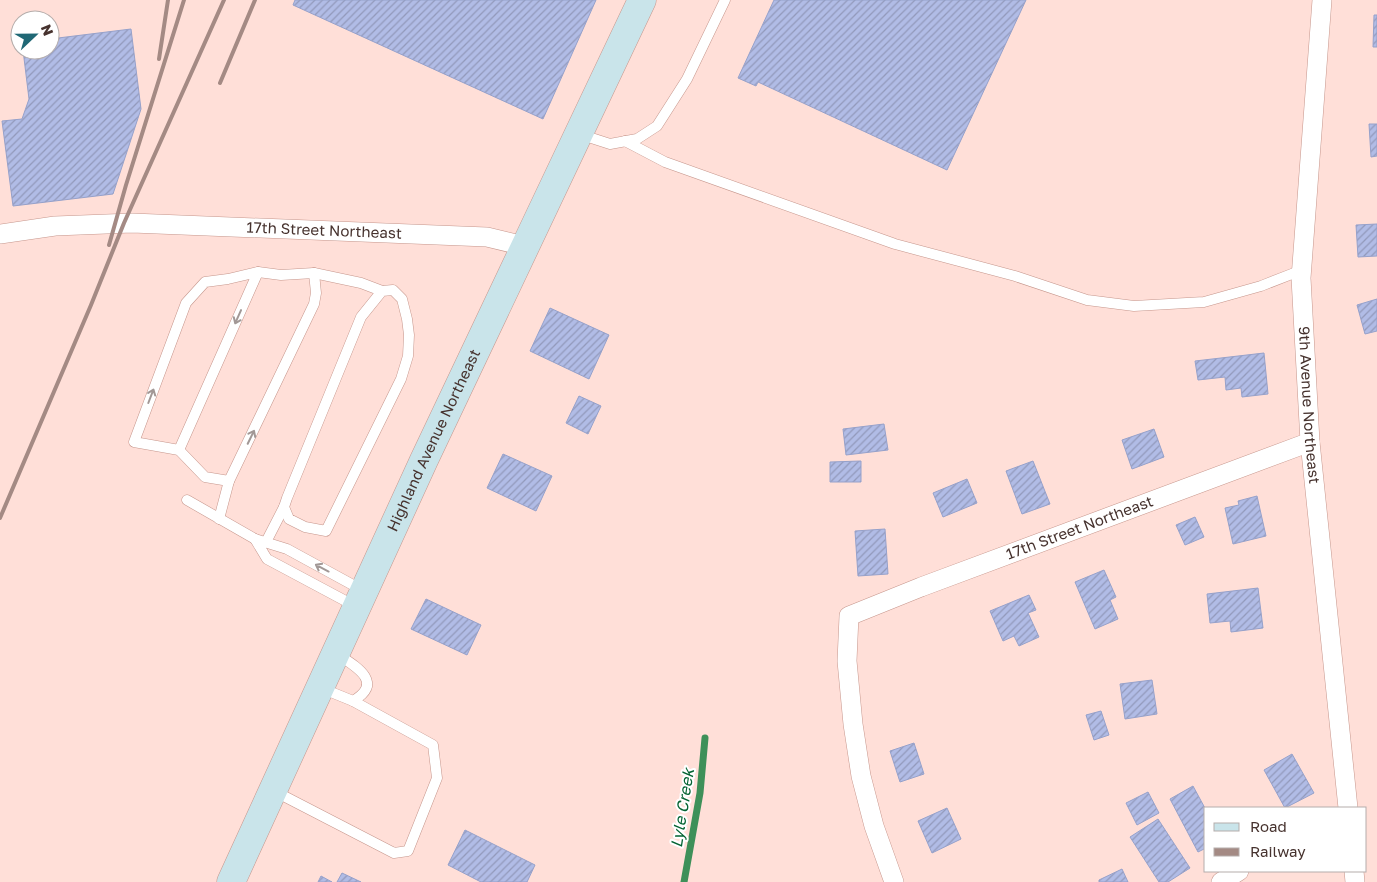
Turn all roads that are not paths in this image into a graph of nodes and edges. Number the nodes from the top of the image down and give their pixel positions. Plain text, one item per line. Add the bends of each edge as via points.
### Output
1 (642, 0) edge
2 (724, 0) edge
3 (1322, 0) edge
4 (578, 133) junction
5 (625, 141) junction
6 (0, 234) edge
7 (524, 246) junction
8 (1302, 270) junction
9 (258, 272) junction
10 (314, 273) junction
11 (382, 291) junction
12 (1310, 442) junction
13 (179, 450) junction
14 (229, 481) junction
15 (187, 500) dead end
16 (284, 507) junction
17 (219, 519) junction
18 (254, 538) junction
19 (266, 542) junction
20 (361, 599) junction
21 (336, 653) junction
22 (320, 688) junction
23 (353, 701) junction
24 (273, 791) junction
25 (1348, 807) edge
26 (1237, 872) edge
27 (231, 882) edge
28 (894, 882) edge
29 (1221, 882) edge

1 - 4 main road, Highland Avenue Northeast
2 - 5 lane via 687,79 657,126 637,139
3 - 8 street, 9th Avenue Northeast
4 - 5 lane via 610,144
4 - 7 main road, Highland Avenue Northeast
5 - 8 lane via 665,162 895,244 1015,276 1087,300 1134,306 1204,302
6 - 7 street, 17th Street Northeast via 56,226 124,223 487,237
7 - 20 main road, Highland Avenue Northeast
8 - 12 street, 9th Avenue Northeast
9 - 10 lane via 282,275
9 -> 13 lane
13 -> 9 lane via 134,442 186,303 205,282
10 - 11 lane
14 -> 10 lane via 314,304
11 - 16 lane via 361,317
11 - 16 lane via 393,290 402,299 407,319 408,356 401,379 326,531 289,519
12 - 25 street, 9th Avenue Northeast
12 - 28 street, 17th Street Northeast via 849,616 847,662 861,776
13 - 14 lane via 205,477
14 - 17 lane
15 - 17 lane
16 - 19 lane
17 - 18 lane
18 - 19 lane
18 - 20 lane via 267,559
20 -> 19 lane via 287,549
20 - 21 main road, Highland Avenue Northeast
21 - 22 main road, Highland Avenue Northeast
21 - 23 lane via 366,677 368,686 363,695
22 - 23 lane
22 - 24 main road, Highland Avenue Northeast
23 - 24 lane via 433,745 437,778 408,851 394,852
24 - 27 main road, Highland Avenue Northeast
26 - 29 street

